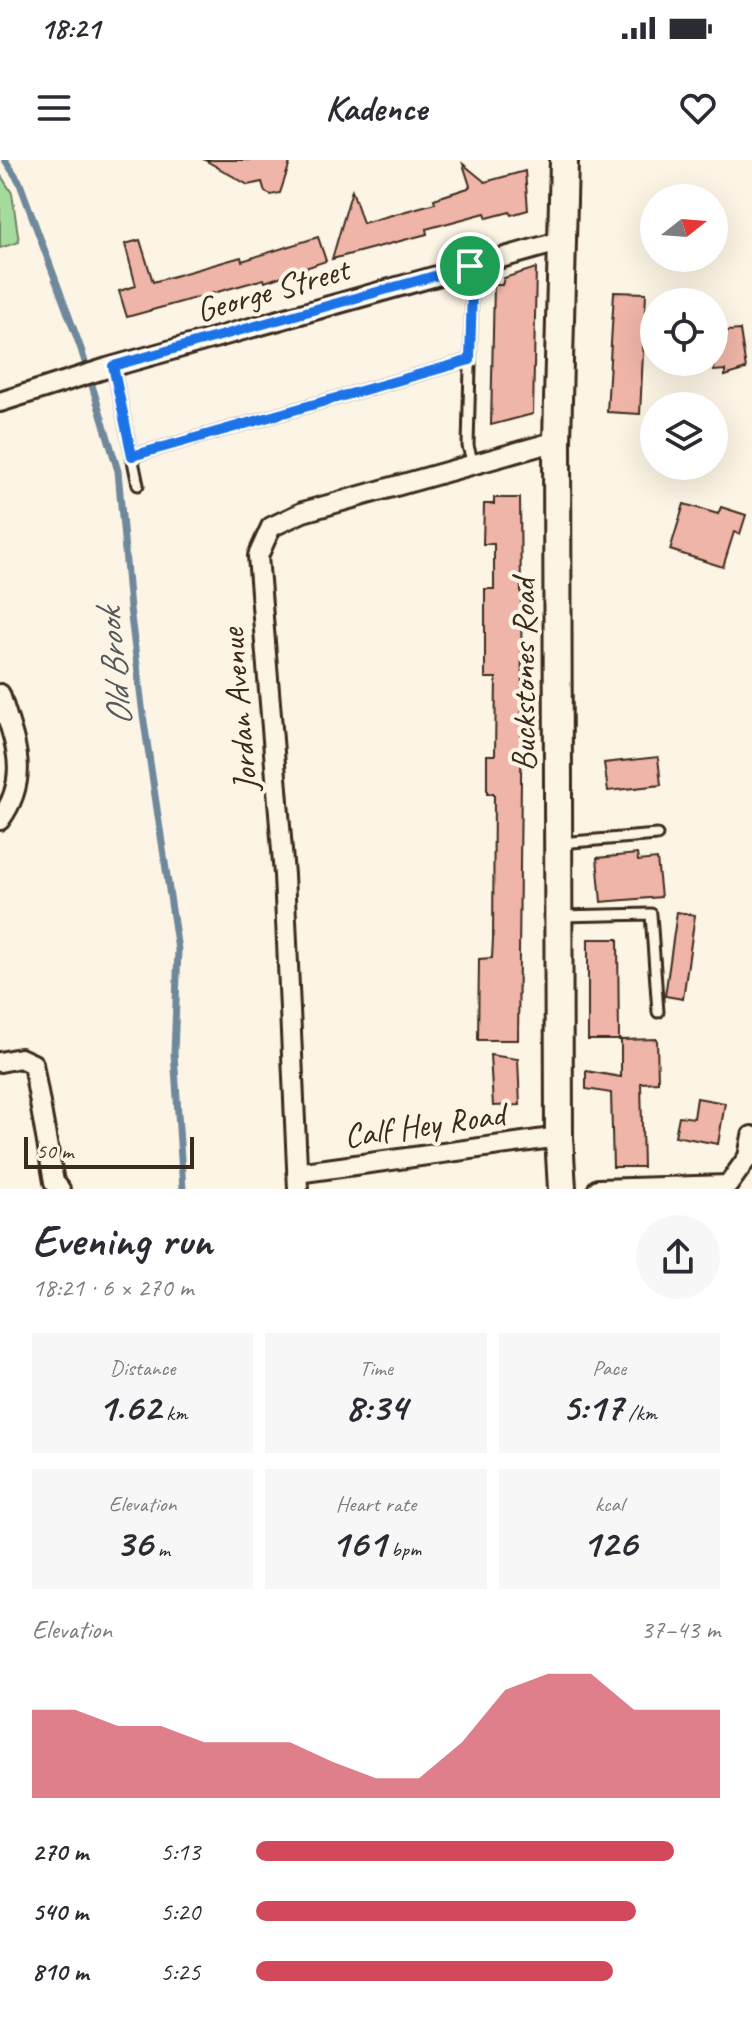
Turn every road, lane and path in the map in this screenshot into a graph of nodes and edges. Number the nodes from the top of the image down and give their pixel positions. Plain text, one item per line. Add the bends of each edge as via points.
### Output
1 (564, 160) edge
2 (562, 241) junction
3 (470, 266) junction
4 (470, 360) junction
5 (110, 367) junction
6 (0, 402) edge
7 (557, 441) junction
8 (132, 456) junction
9 (473, 464) junction
10 (138, 485) dead end
11 (0, 694) edge
12 (0, 820) edge
13 (657, 835) dead end
14 (560, 843) junction
15 (560, 916) junction
16 (658, 1012) dead end
17 (0, 1062) edge
18 (752, 1136) edge
19 (559, 1137) junction
20 (297, 1181) edge
21 (60, 1189) edge
22 (562, 1189) edge
23 (598, 1189) edge

1 - 2 main road, Buckstones Road
2 - 3 street, George Street
2 - 7 main road, Buckstones Road
3 - 4 lane
3 - 5 street, George Street
4 - 8 lane
4 - 9 lane via 468,446
5 - 6 street, George Street
5 - 8 lane
7 - 9 street, Jordan Avenue
7 - 14 main road, Buckstones Road
8 - 10 lane
9 - 20 street, Jordan Avenue via 303,512 271,527 258,556 284,875
11 - 12 street via 18,755 15,795
13 - 14 lane
14 - 15 main road, Buckstones Road
15 - 16 lane via 651,914
15 - 19 main road, Buckstones Road
17 - 21 street via 20,1058 33,1064 54,1182
18 - 23 street via 748,1157 728,1185
19 - 20 street, Calf Hey Road
19 - 22 main road, Buckstones Road

